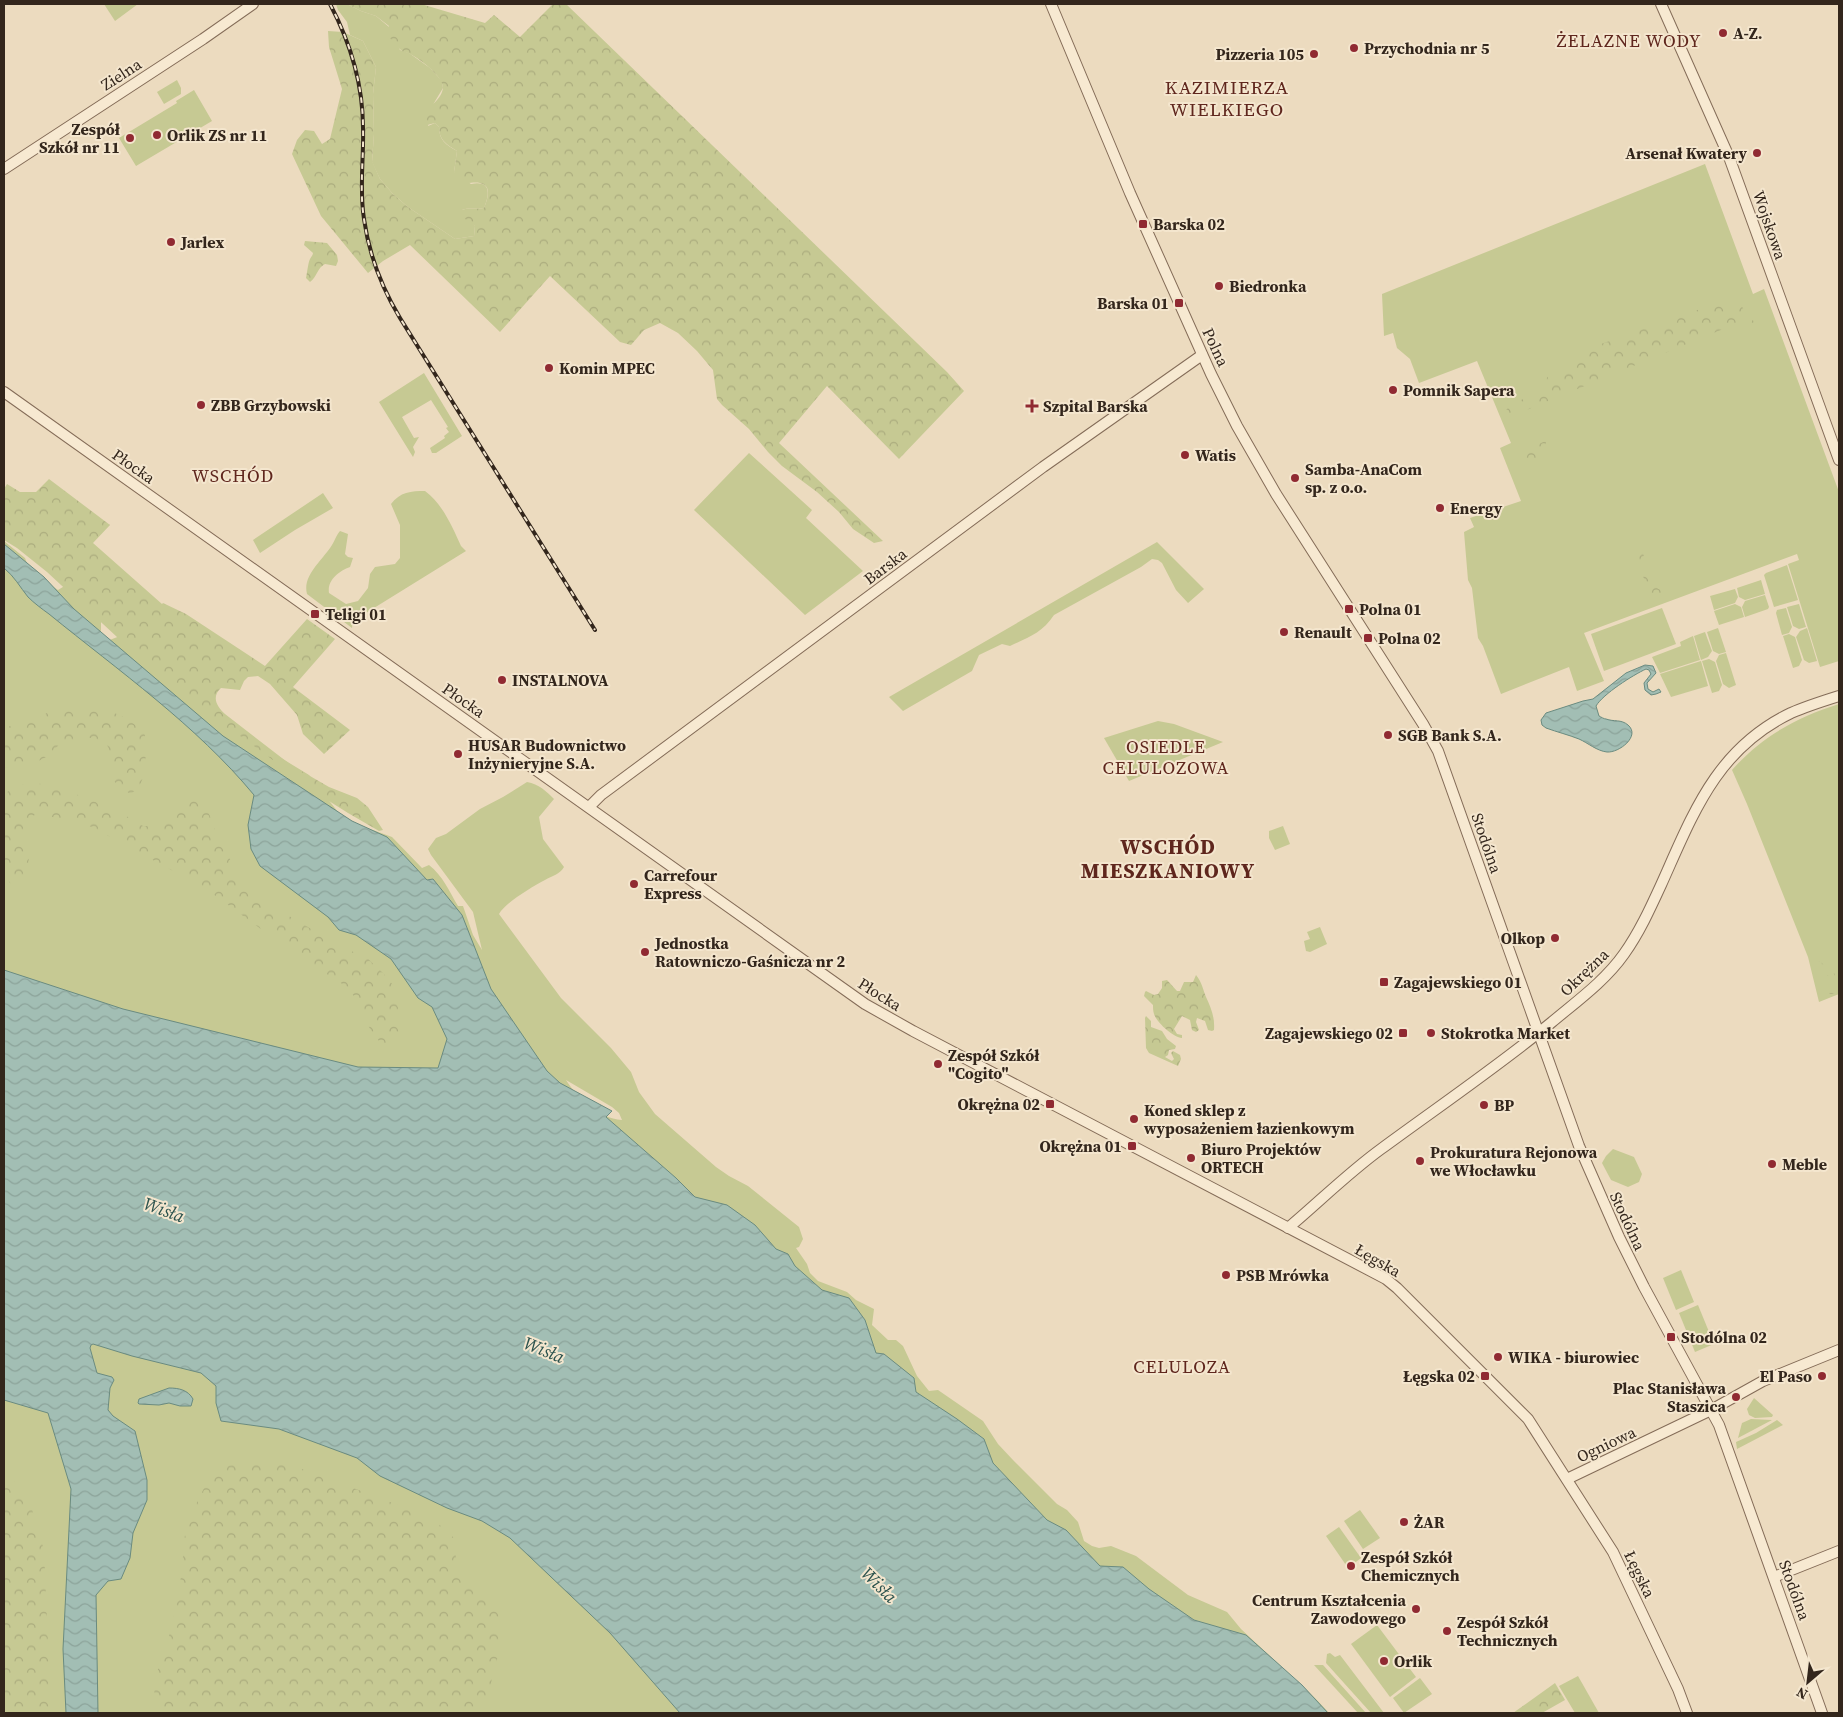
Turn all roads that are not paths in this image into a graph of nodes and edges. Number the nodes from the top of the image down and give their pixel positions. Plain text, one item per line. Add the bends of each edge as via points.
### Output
1 (253, 4) edge
2 (1051, 4) edge
3 (1661, 4) edge
4 (4, 168) edge
5 (1202, 355) junction
6 (4, 392) edge
7 (1839, 460) edge
8 (1396, 681) joint
9 (1839, 696) edge
10 (589, 807) junction
11 (910, 1030) joint
12 (1538, 1033) junction
13 (1288, 1228) junction
14 (1839, 1350) edge
15 (1711, 1410) junction
16 (1567, 1479) junction
17 (1839, 1551) edge
18 (1774, 1577) junction
19 (1687, 1713) edge
20 (1822, 1713) edge

1 - 4 street, Zielna
2 - 5 street, Polna
3 - 7 street, Wojskowa via 1726,150
5 - 8 street, Polna via 1258,464
5 - 10 street, Barska via 1036,472
6 - 10 street, Płocka
8 - 12 street, Stodólna via 1438,751
9 - 12 street, Okrężna via 1776,722 1748,741 1716,774 1623,956 1586,994
10 - 11 street, Płocka via 864,1004
11 - 13 street, Łęgska
12 - 13 street, Okrężna via 1380,1149
12 - 15 street, Stodólna via 1578,1146 1610,1218
13 - 16 street, Łęgska via 1386,1279 1397,1288 1522,1411
14 - 15 street, Ogniowa via 1752,1387
15 - 16 street, Ogniowa
15 - 18 street, Stodólna via 1727,1443
16 - 19 street, Łęgska via 1618,1561
17 - 18 street
18 - 20 street, Stodólna

